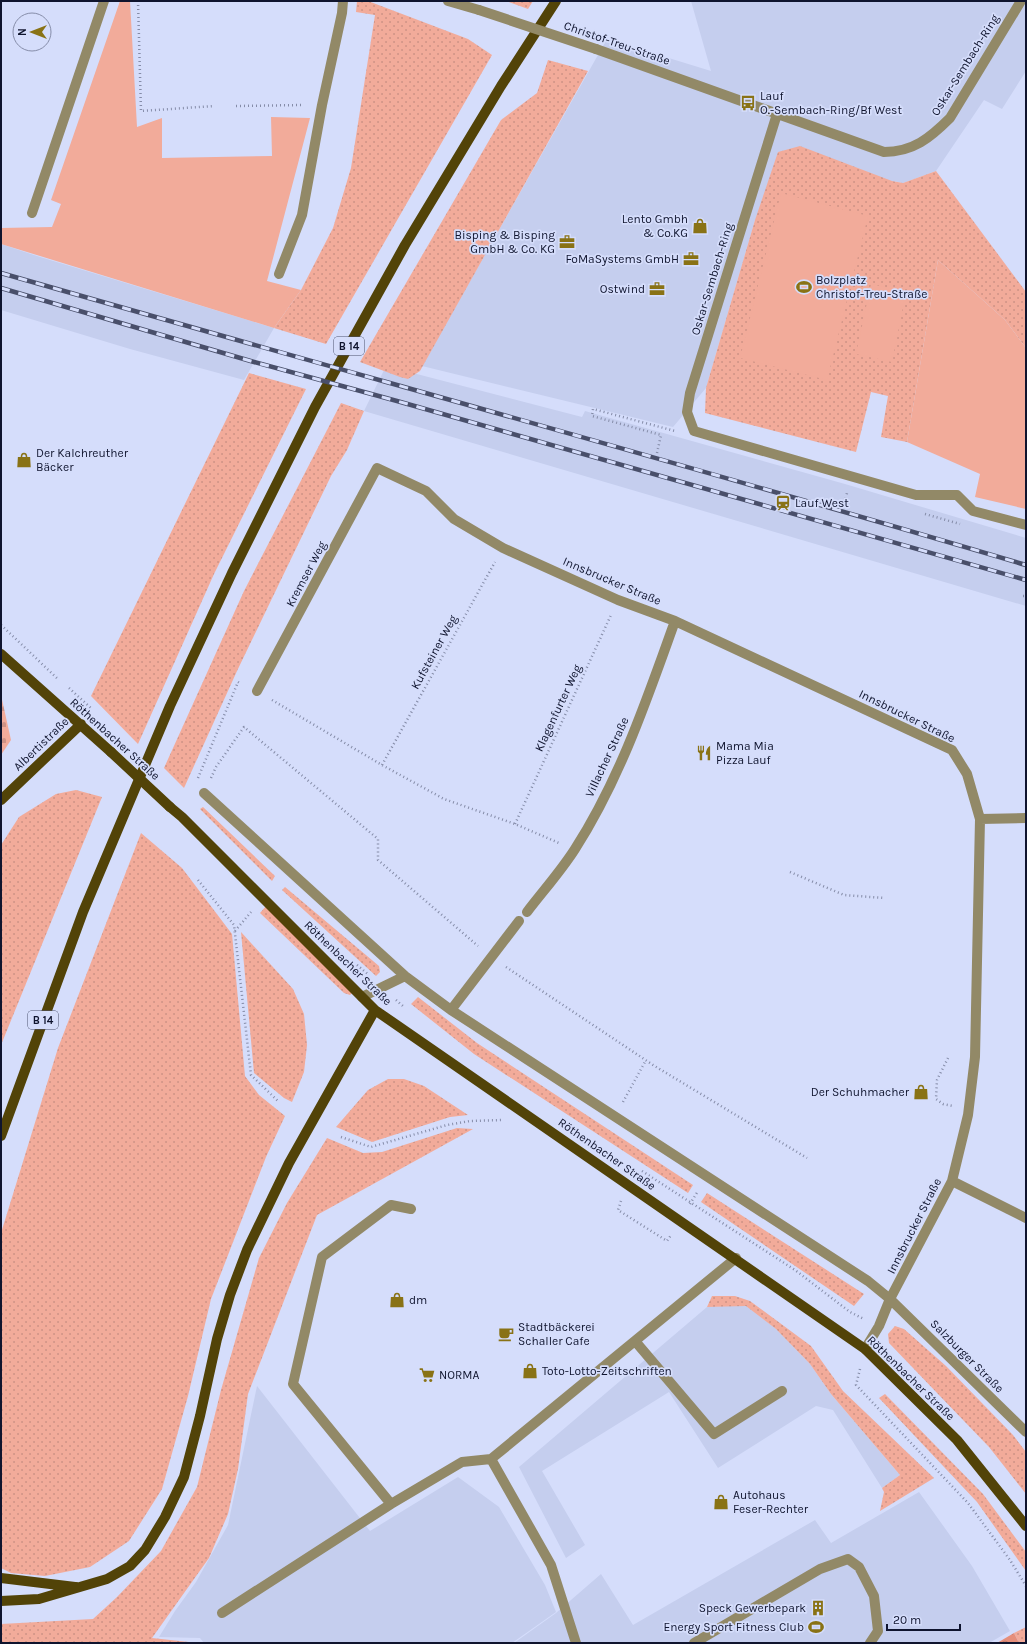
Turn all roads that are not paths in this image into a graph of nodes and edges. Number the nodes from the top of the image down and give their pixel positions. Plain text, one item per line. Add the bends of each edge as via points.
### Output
1 (104, 1) edge
2 (343, 1) edge
3 (448, 1) edge
4 (556, 1) edge
5 (1021, 1) edge
6 (777, 114) junction
7 (32, 213) dead end
8 (279, 274) dead end
9 (377, 468) joint
10 (1026, 525) edge
11 (675, 621) junction
12 (1, 654) edge
13 (257, 692) road end
14 (81, 724) junction
15 (204, 794) dead end
16 (1, 800) edge
17 (1026, 818) edge
18 (980, 819) junction
19 (527, 912) dead end
20 (519, 922) dead end
21 (405, 976) junction
22 (362, 997) junction
23 (376, 1010) junction
24 (451, 1010) junction
25 (1, 1136) edge
26 (952, 1181) junction
27 (410, 1209) dead end
28 (1026, 1218) edge
29 (736, 1258) junction
30 (890, 1299) junction
31 (635, 1341) junction
32 (865, 1349) junction
33 (782, 1391) dead end
34 (1026, 1432) edge
35 (491, 1459) junction
36 (391, 1504) junction
37 (1026, 1526) edge
38 (1, 1578) edge
39 (81, 1587) junction
40 (1, 1601) edge
41 (222, 1613) dead end
42 (576, 1643) edge
43 (694, 1643) edge
44 (870, 1643) edge

1 - 7 street
2 - 8 street via 302,215
3 - 6 street, Christof-Treu-Straße, bridge via 596,48
4 - 25 main road, B 14 via 501,86 405,245 315,407 232,573 170,706 83,912
5 - 6 street, Oskar-Sembach-Ring via 950,118 939,130 906,150 884,152
6 - 10 street, Oskar-Sembach-Ring via 690,393 687,412 694,432 916,495 956,495 973,511
9 - 11 street, Innsbrucker Straße via 426,491 454,519 503,548 618,600
9 - 13 street, Kremser Weg
11 - 18 street, Innsbrucker Straße via 952,750 967,774
11 - 19 street, Villacher Straße via 614,781 575,850
12 - 14 main road, Röthenbacher Straße
14 - 16 main road, Albertistraße
14 - 22 main road, Röthenbacher Straße, bridge via 182,817
15 - 21 street
17 - 18 street
18 - 26 street, Innsbrucker Straße via 975,1057 968,1115
20 - 24 street
21 - 22 street
21 - 24 street
22 - 23 main road, Röthenbacher Straße
23 - 29 main road, Röthenbacher Straße
23 - 39 main road via 289,1163 247,1250 217,1339 184,1477 165,1517 146,1550 130,1566 107,1579
24 - 30 street, Salzburger Straße via 868,1281
26 - 28 street
26 - 30 street, Innsbrucker Straße
27 - 36 street via 391,1205 322,1257 293,1384
29 - 31 street
29 - 32 main road, Röthenbacher Straße
30 - 32 street, Innsbrucker Straße via 879,1326
30 - 34 street, Salzburger Straße
31 - 33 street via 714,1434
31 - 35 street
32 - 37 main road, Röthenbacher Straße via 957,1440
35 - 36 street via 462,1462
35 - 42 street via 551,1566
36 - 41 street
38 - 39 main road
39 - 40 main road via 39,1599
43 - 44 street via 820,1569 848,1559 859,1567 874,1596 878,1631

